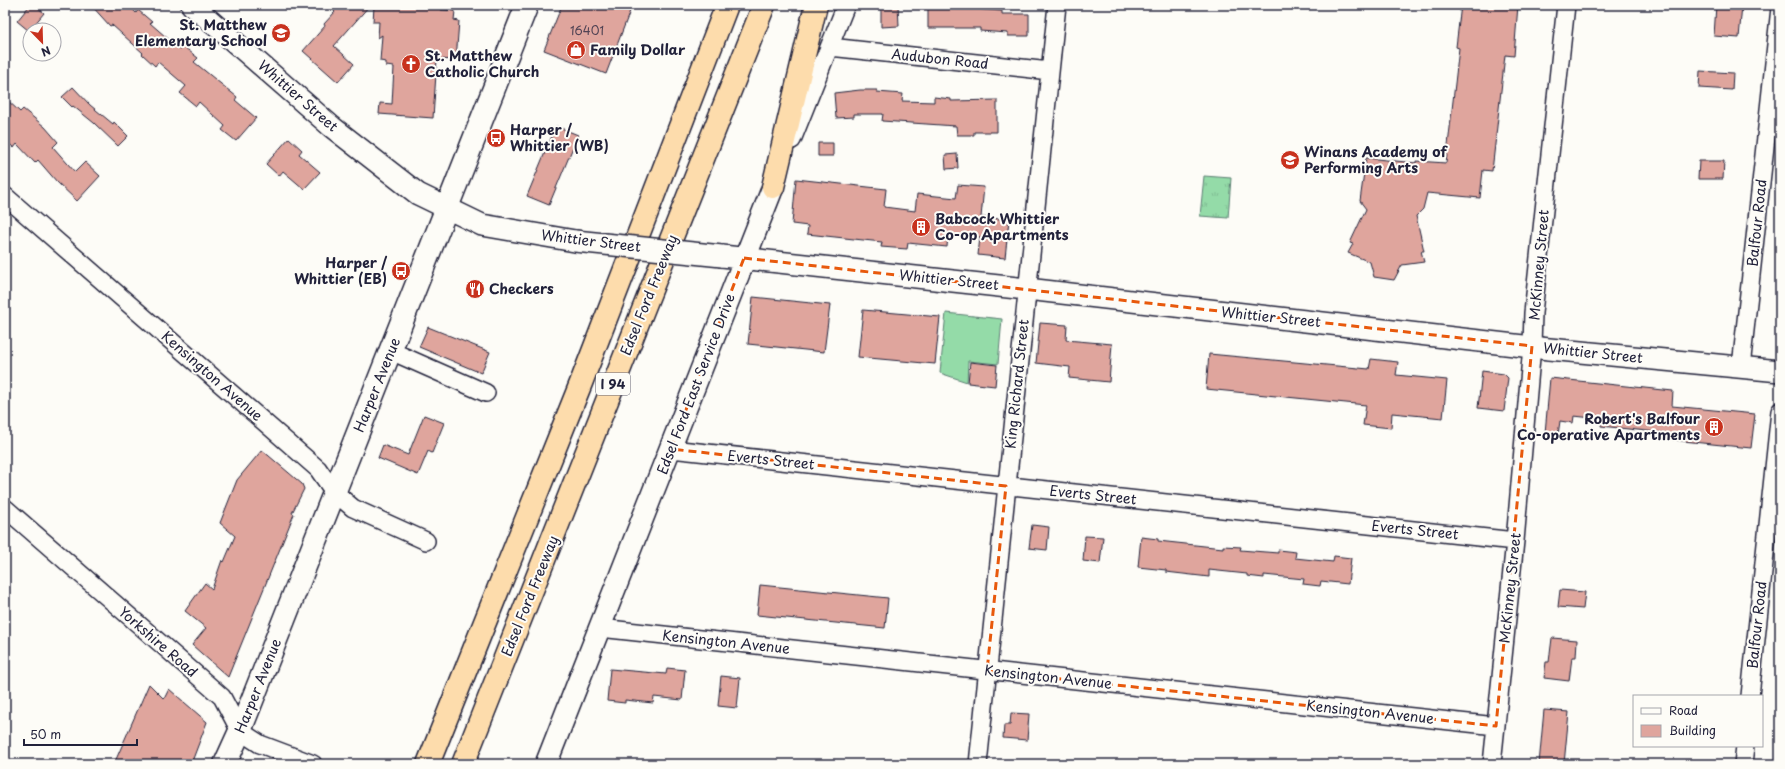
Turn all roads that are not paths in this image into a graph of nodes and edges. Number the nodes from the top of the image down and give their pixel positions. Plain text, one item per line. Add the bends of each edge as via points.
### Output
1 (192, 5) edge
2 (528, 5) edge
3 (727, 5) edge
4 (764, 5) edge
5 (816, 5) edge
6 (846, 5) edge
7 (1057, 5) edge
8 (1566, 5) edge
9 (1780, 8) edge
10 (830, 47) junction
11 (1050, 71) junction
12 (773, 187) junction
13 (5, 196) edge
14 (447, 208) junction
15 (744, 258) junction
16 (1027, 289) junction
17 (1532, 346) junction
18 (391, 351) junction
19 (1741, 367) junction
20 (1780, 371) edge
21 (486, 393) dead end
22 (1780, 411) edge
23 (671, 449) junction
24 (1006, 486) junction
25 (334, 492) junction
26 (5, 508) edge
27 (426, 541) dead end
28 (1515, 541) junction
29 (600, 628) junction
30 (987, 670) junction
31 (1750, 695) edge
32 (1496, 726) junction
33 (240, 731) junction
34 (1745, 747) edge
35 (225, 764) edge
36 (314, 764) edge
37 (428, 764) edge
38 (463, 764) edge
39 (546, 764) edge
40 (978, 764) edge
41 (1492, 764) edge
42 (1743, 764) edge

1 - 14 street, Whittier Street via 332,127 418,194
2 - 14 main road, Harper Avenue
3 - 37 highway, I 94 via 578,390
4 - 38 highway, Edsel Ford Freeway / I 94
5 - 12 highway
6 - 10 street, Edsel Ford East Service Drive
7 - 11 street, King Richard Street
8 - 17 street, McKinney Street via 1533,313
9 - 19 street, Balfour Road
10 - 11 street, Audubon Road
10 - 12 street, Edsel Ford East Service Drive
11 - 16 street, King Richard Street
12 - 15 street, Edsel Ford East Service Drive
13 - 25 street, Kensington Avenue via 318,468
14 - 15 street, Whittier Street, bridge via 482,225 575,241
14 - 18 main road, Harper Avenue
15 - 16 street, Whittier Street
15 - 23 street, Edsel Ford East Service Drive
16 - 17 street, Whittier Street
16 - 24 street, King Richard Street
17 - 19 street, Whittier Street
17 - 28 street, McKinney Street
18 - 21 street
18 - 25 main road, Harper Avenue
19 - 20 street, Whittier Street
22 - 31 street, Balfour Road
23 - 24 street, Everts Street
23 - 29 street, Edsel Ford East Service Drive
24 - 28 street, Everts Street
24 - 30 street, King Richard Street
25 - 27 street, Kensington Avenue via 353,508
25 - 33 main road, Harper Avenue
26 - 33 street, Yorkshire Road via 222,697
28 - 32 street, McKinney Street
29 - 30 street, Kensington Avenue
29 - 39 street, Edsel Ford East Service Drive
30 - 32 street, Kensington Avenue
30 - 40 street, King Richard Street
32 - 41 street, McKinney Street
33 - 35 main road, Harper Avenue
33 - 36 street, Yorkshire Road via 260,744
34 - 42 street

